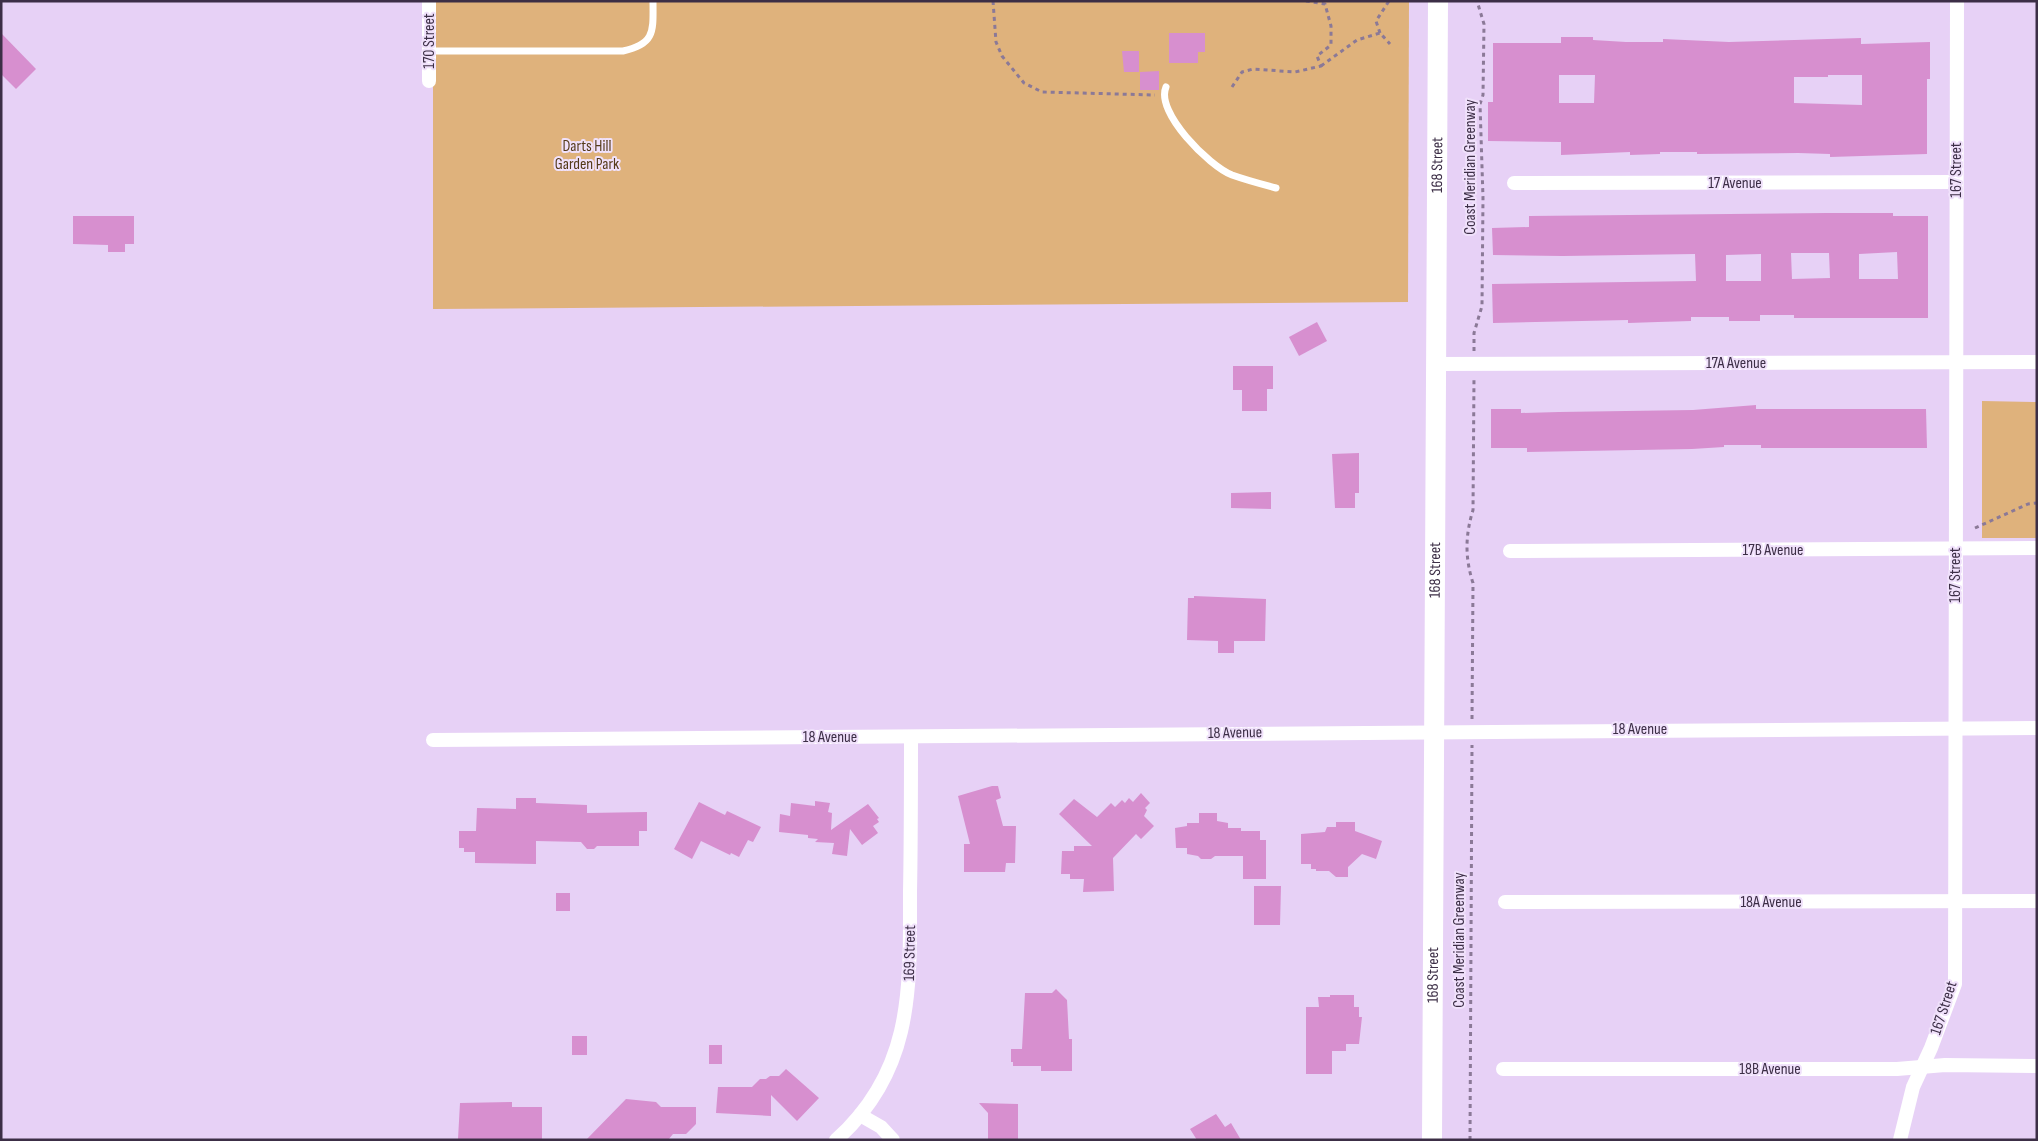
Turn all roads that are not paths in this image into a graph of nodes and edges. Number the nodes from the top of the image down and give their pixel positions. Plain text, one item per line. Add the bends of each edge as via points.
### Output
1 (429, 1) edge
2 (653, 1) edge
3 (1438, 1) edge
4 (1957, 1) edge
5 (429, 51) junction
6 (429, 81) dead end
7 (1166, 87) dead end
8 (1956, 182) junction
9 (1514, 183) dead end
10 (1276, 188) dead end
11 (1955, 362) junction
12 (2037, 362) edge
13 (1436, 364) junction
14 (2037, 548) edge
15 (1955, 549) junction
16 (1510, 551) dead end
17 (1955, 728) junction
18 (2037, 728) edge
19 (1433, 731) junction
20 (911, 737) junction
21 (433, 740) dead end
22 (1956, 901) junction
23 (2037, 901) edge
24 (1505, 902) dead end
25 (2037, 1066) edge
26 (1922, 1068) junction
27 (1503, 1069) dead end
28 (860, 1115) junction
29 (836, 1140) edge
30 (893, 1140) edge
31 (1432, 1140) edge
32 (1900, 1140) edge

1 - 5 street, 170 Street
2 - 5 lane via 651,36 635,48 623,51
3 - 13 main road, 168 Street
4 - 8 street, 167 Street
5 - 6 street, 170 Street
7 - 10 lane via 1163,95 1190,142 1230,174
8 - 9 street, 17 Avenue
8 - 11 street, 167 Street
11 - 12 street, 17A Avenue
11 - 13 street, 17A Avenue
11 - 15 street, 167 Street
13 - 19 main road, 168 Street
14 - 15 street, 17B Avenue
15 - 16 street, 17B Avenue
15 - 17 street, 167 Street
17 - 18 street, 18 Avenue
17 - 19 street, 18 Avenue
17 - 22 street, 167 Street
19 - 20 street, 18 Avenue
19 - 31 main road, 168 Street
20 - 21 street, 18 Avenue
20 - 28 street, 169 Street via 908,1000 904,1025 890,1064
22 - 23 street, 18A Avenue
22 - 24 street, 18A Avenue
22 - 26 street, 167 Street via 1954,984
25 - 26 street, 18B Avenue via 1945,1065
26 - 27 street, 18B Avenue
26 - 32 street, 167 Street via 1913,1088
28 - 29 street, 169 Street
28 - 30 street via 881,1127

